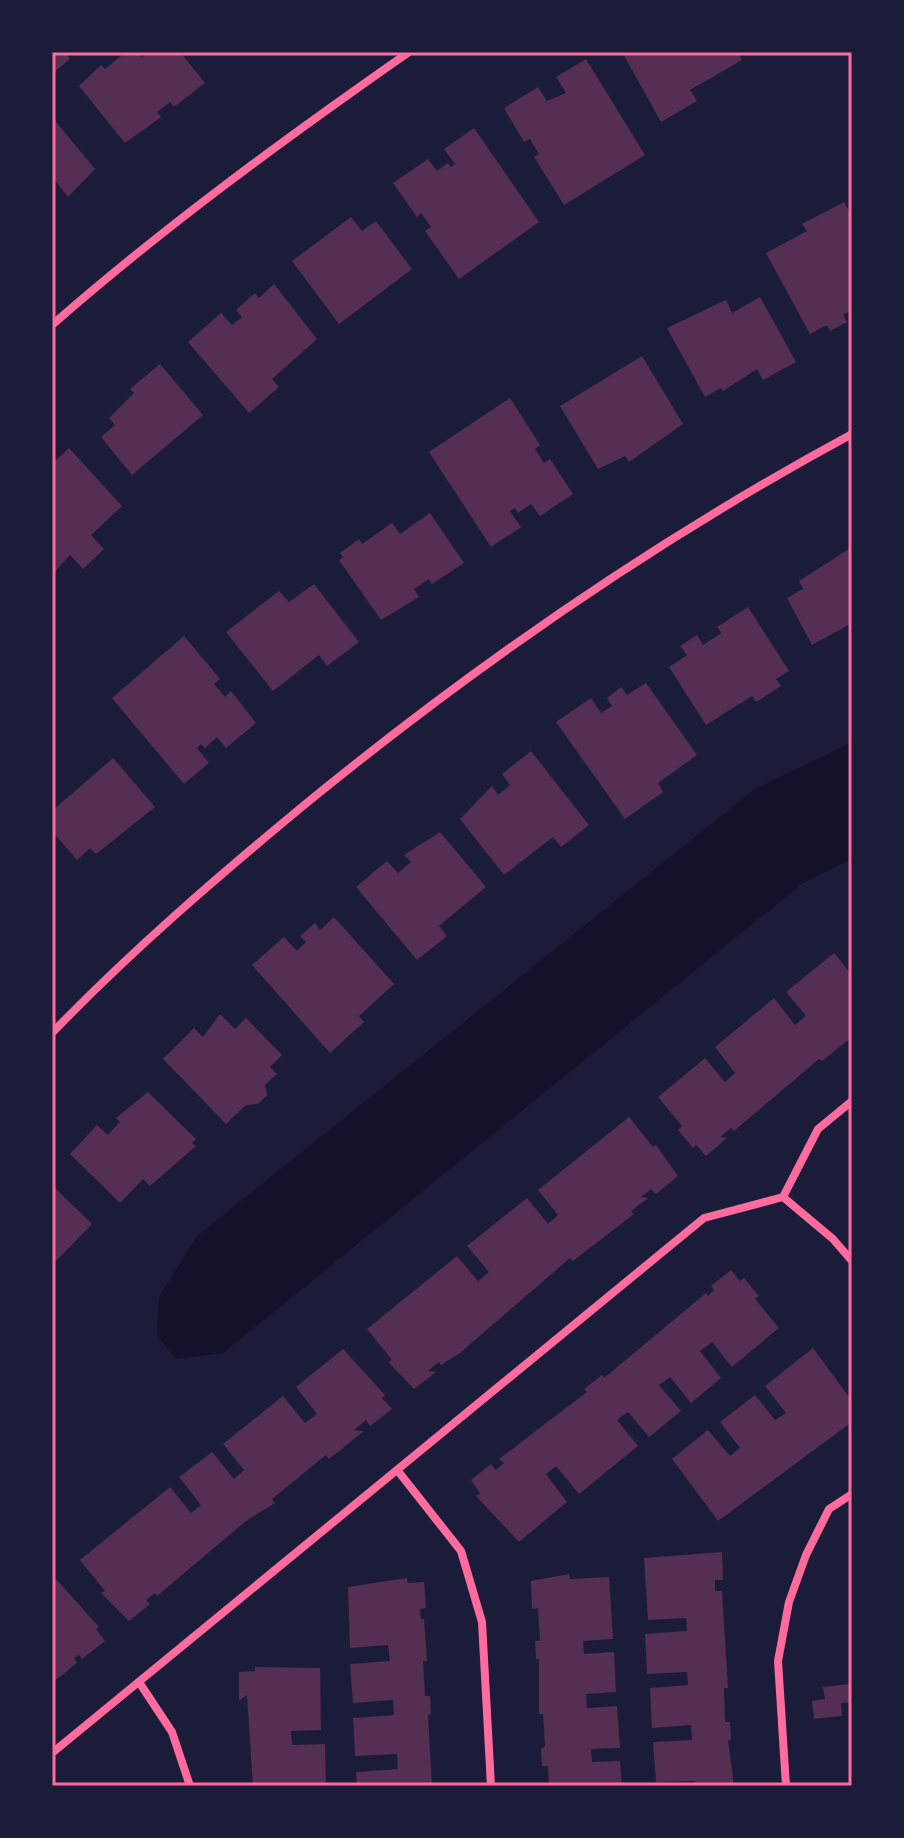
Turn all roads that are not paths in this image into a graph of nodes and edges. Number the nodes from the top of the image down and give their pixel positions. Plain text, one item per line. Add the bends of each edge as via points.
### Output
1 (409, 52) edge
2 (52, 325) edge
3 (852, 434) edge
4 (52, 1033) edge
5 (852, 1101) edge
6 (783, 1197) junction
7 (852, 1261) edge
8 (398, 1471) junction
9 (852, 1494) edge
10 (139, 1682) junction
11 (52, 1753) edge
12 (190, 1786) edge
13 (491, 1786) edge
14 (786, 1786) edge

1 - 2 street via 296,131
3 - 4 street via 642,557 504,649 220,874
5 - 6 street via 818,1129
6 - 7 street
6 - 8 street via 704,1218
8 - 10 street
8 - 13 street via 461,1551 482,1622
9 - 14 street via 829,1509 789,1602 778,1661
10 - 11 street
10 - 12 street via 172,1732

